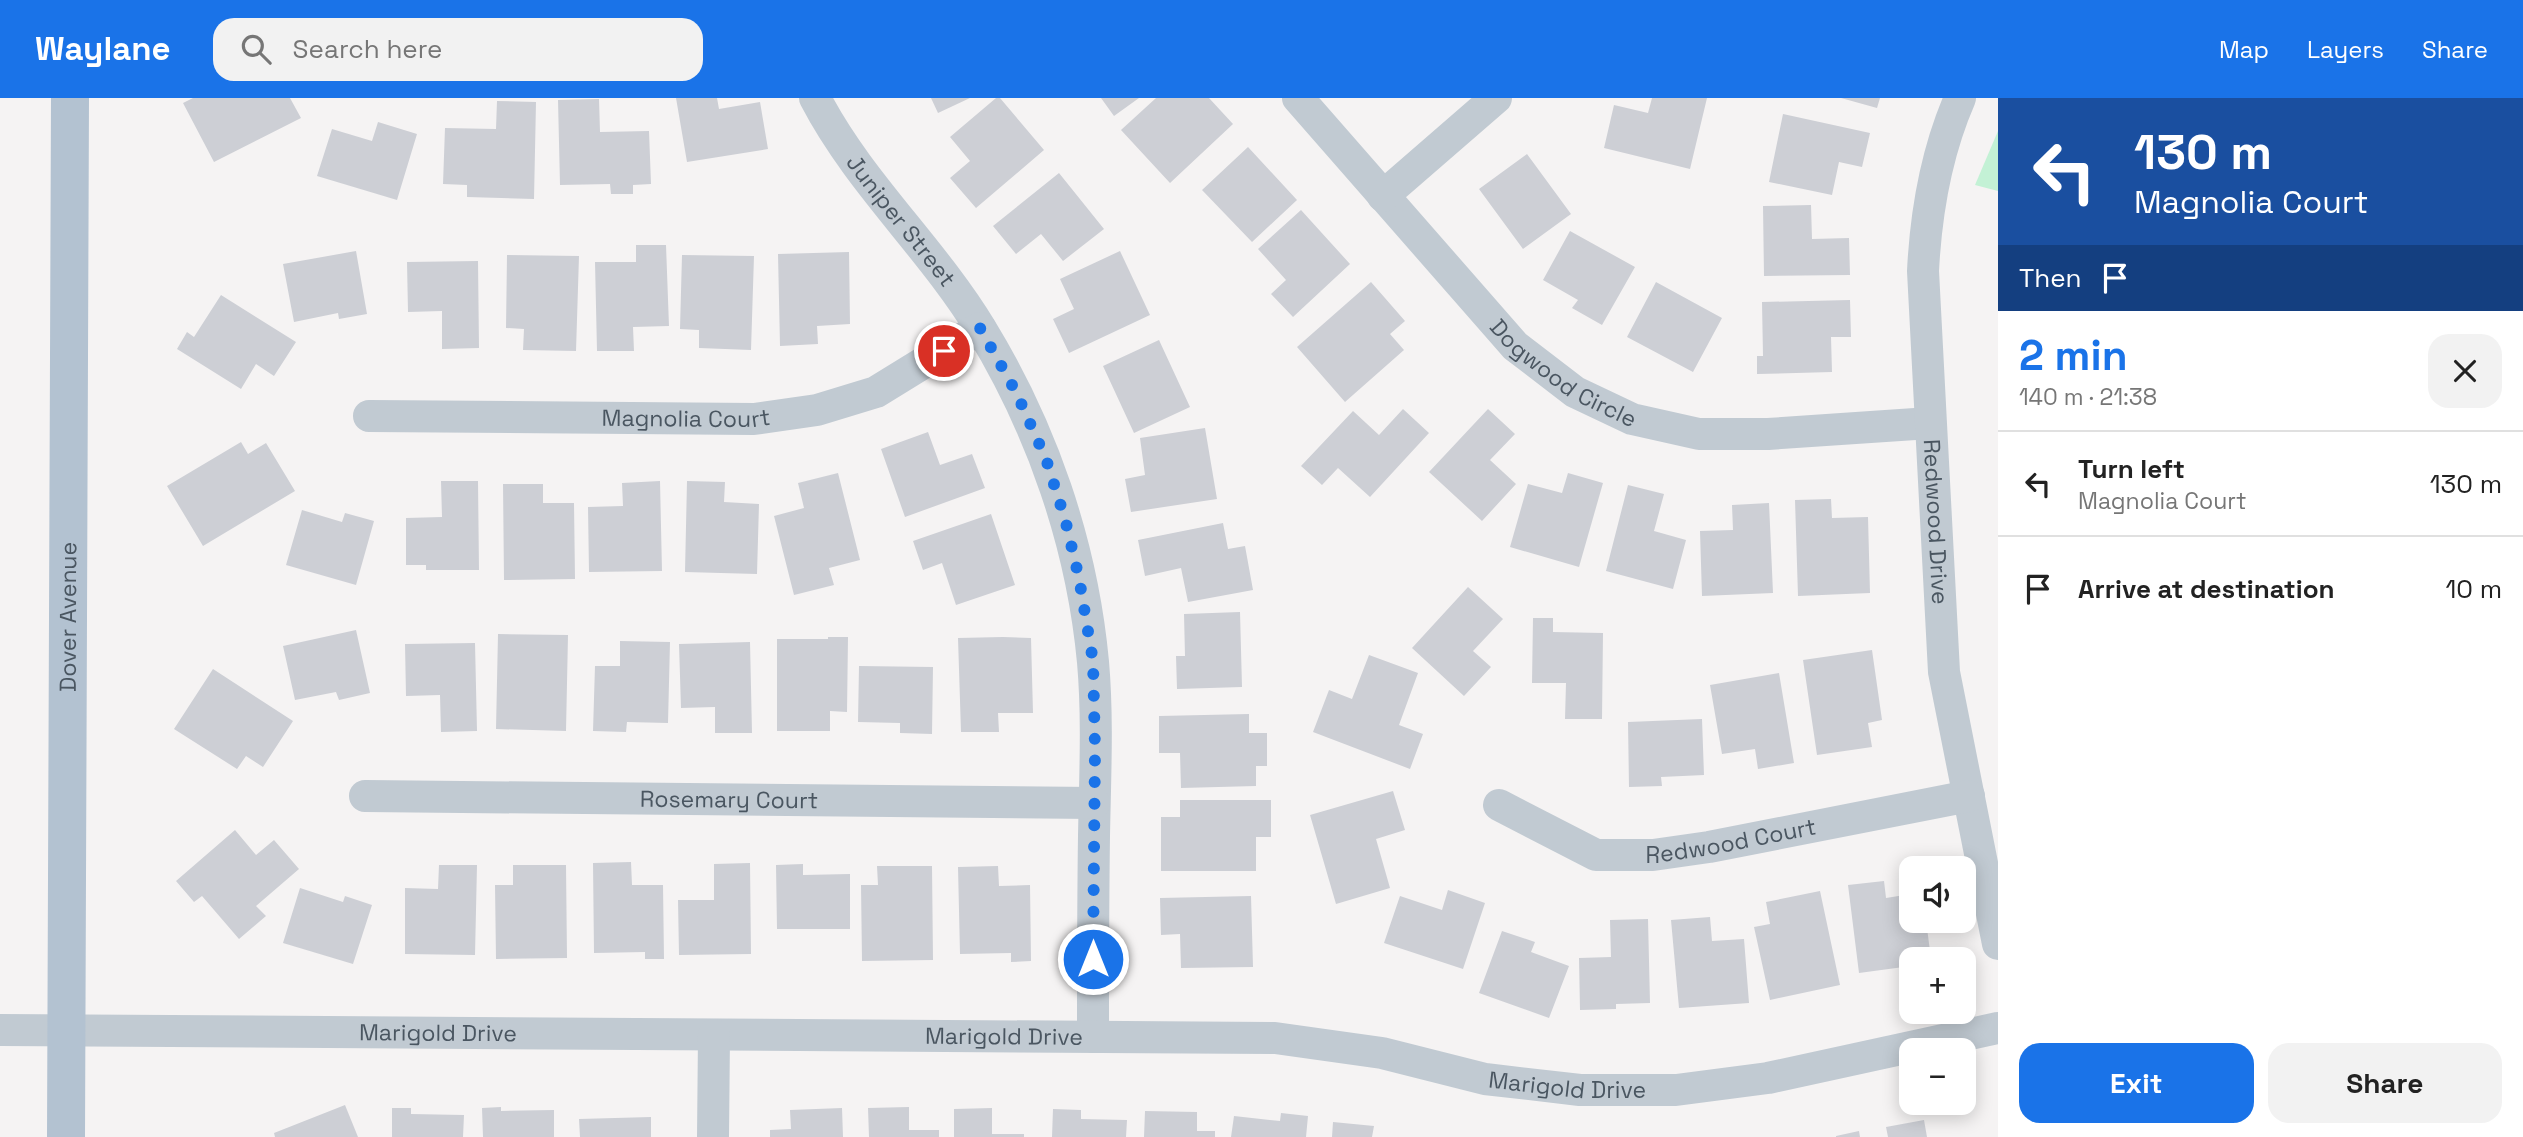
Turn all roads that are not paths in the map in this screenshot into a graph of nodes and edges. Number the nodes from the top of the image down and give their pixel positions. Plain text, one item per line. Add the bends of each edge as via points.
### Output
1 (70, 98) edge
2 (815, 98) edge
3 (1298, 98) edge
4 (1496, 98) edge
5 (1960, 98) edge
6 (1383, 196) junction
7 (980, 328) junction
8 (369, 416) dead end
9 (1930, 423) junction
10 (365, 796) dead end
11 (1969, 796) junction
12 (1094, 803) junction
13 (1499, 805) dead end
14 (1998, 944) edge
15 (1998, 1028) edge
16 (0, 1030) edge
17 (66, 1031) junction
18 (714, 1035) junction
19 (1093, 1037) junction
20 (66, 1137) edge
21 (713, 1137) edge

1 - 17 main road, Dover Avenue
2 - 7 street, Juniper Street via 863,175 940,268
3 - 6 street, Dogwood Circle
4 - 6 street
5 - 9 street, Redwood Drive via 1936,168 1925,230
6 - 9 street, Dogwood Circle via 1515,346 1575,392 1632,419 1699,434
7 - 8 street, Magnolia Court via 876,392 817,410 754,419
7 - 12 street, Juniper Street via 1046,459 1077,566 1093,661
9 - 11 street, Redwood Drive via 1944,672
10 - 12 street, Rosemary Court
11 - 13 street, Redwood Court via 1653,855 1596,855
11 - 14 street, Redwood Drive
12 - 19 street, Juniper Street
15 - 19 street, Marigold Drive via 1768,1077 1662,1090 1580,1090 1485,1079 1382,1053 1275,1038
16 - 17 street, Marigold Drive
17 - 18 street, Marigold Drive
17 - 20 main road, Dover Avenue
18 - 19 street, Marigold Drive
18 - 21 street

